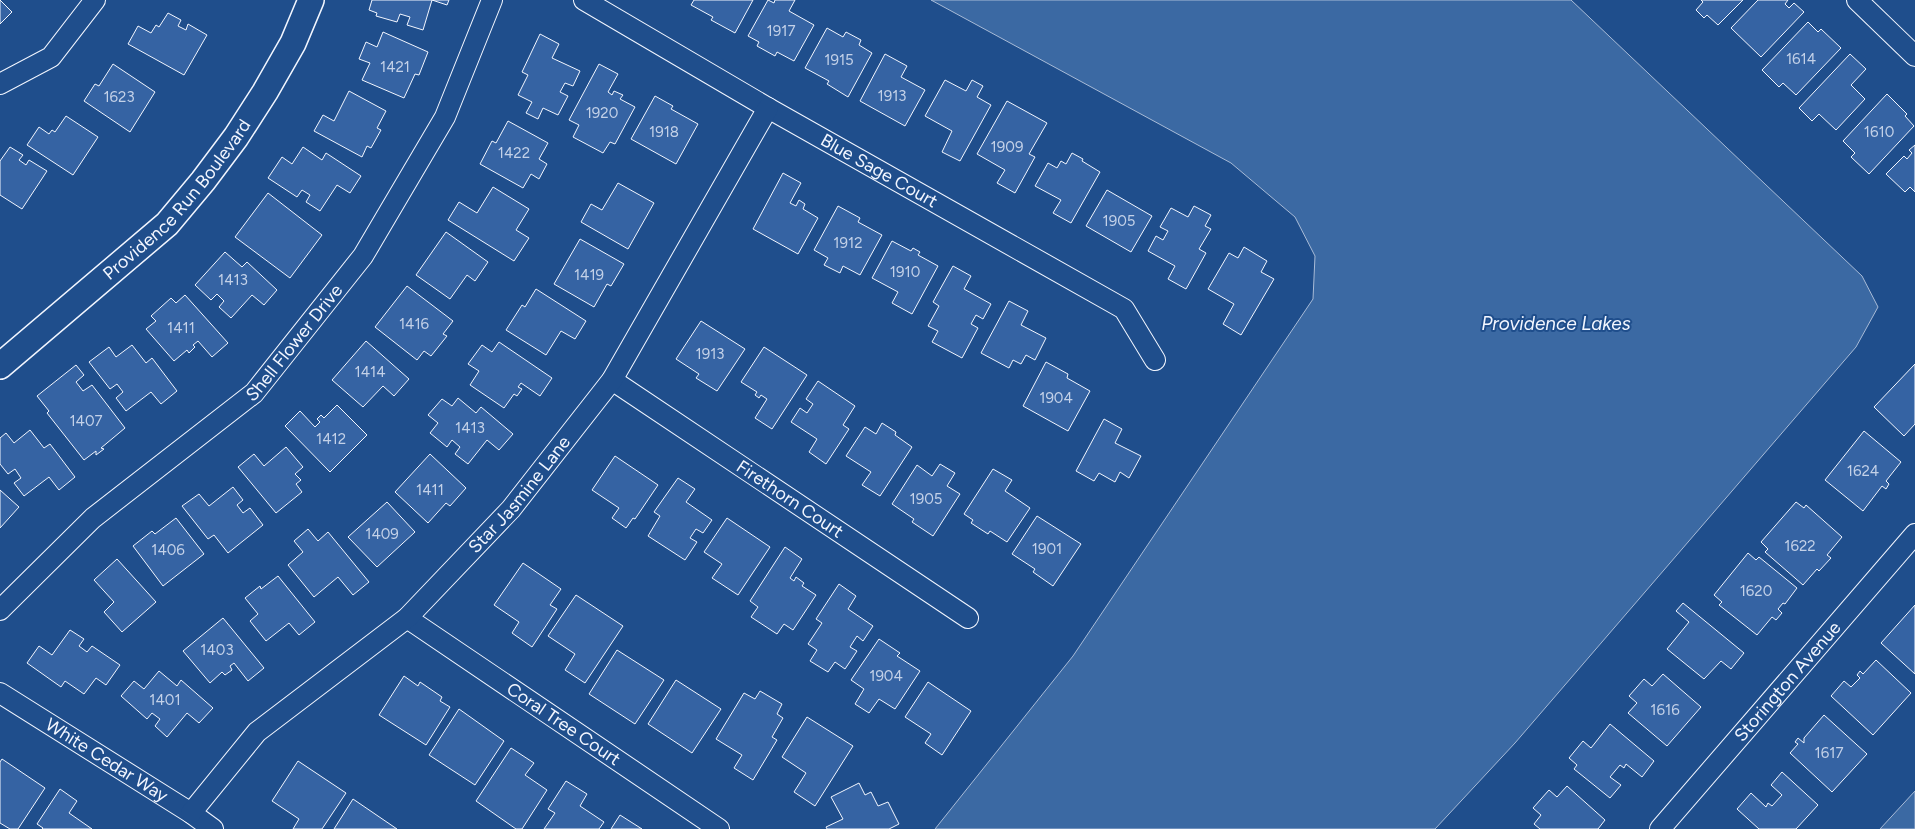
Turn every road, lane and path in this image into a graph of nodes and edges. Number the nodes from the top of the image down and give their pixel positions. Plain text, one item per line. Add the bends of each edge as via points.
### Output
1 (95, 0) edge
2 (312, 0) edge
3 (492, 0) edge
4 (584, 0) edge
5 (1857, 0) edge
6 (1915, 56) edge
7 (0, 84) edge
8 (768, 108) junction
9 (1155, 360) dead end
10 (0, 366) edge
11 (612, 380) junction
12 (1915, 534) edge
13 (0, 610) edge
14 (407, 618) junction
15 (968, 618) dead end
16 (0, 693) edge
17 (191, 813) junction
18 (214, 829) edge
19 (719, 829) edge
20 (1660, 829) edge

1 - 7 street via 51,57
2 - 10 street, Providence Run Boulevard via 293,43 236,137 167,224
3 - 13 street, Shell Flower Drive via 445,117 363,256 254,393 92,518
4 - 8 street, Blue Sage Court
5 - 6 street
8 - 9 street, Blue Sage Court via 1124,309
8 - 11 street, Star Jasmine Lane
11 - 14 street, Star Jasmine Lane via 511,509
11 - 15 street, Firethorn Court
12 - 20 street, Storington Avenue
14 - 17 street, Star Jasmine Lane via 257,732
14 - 19 street, Coral Tree Court
16 - 17 street, White Cedar Way
17 - 18 street, White Cedar Way

